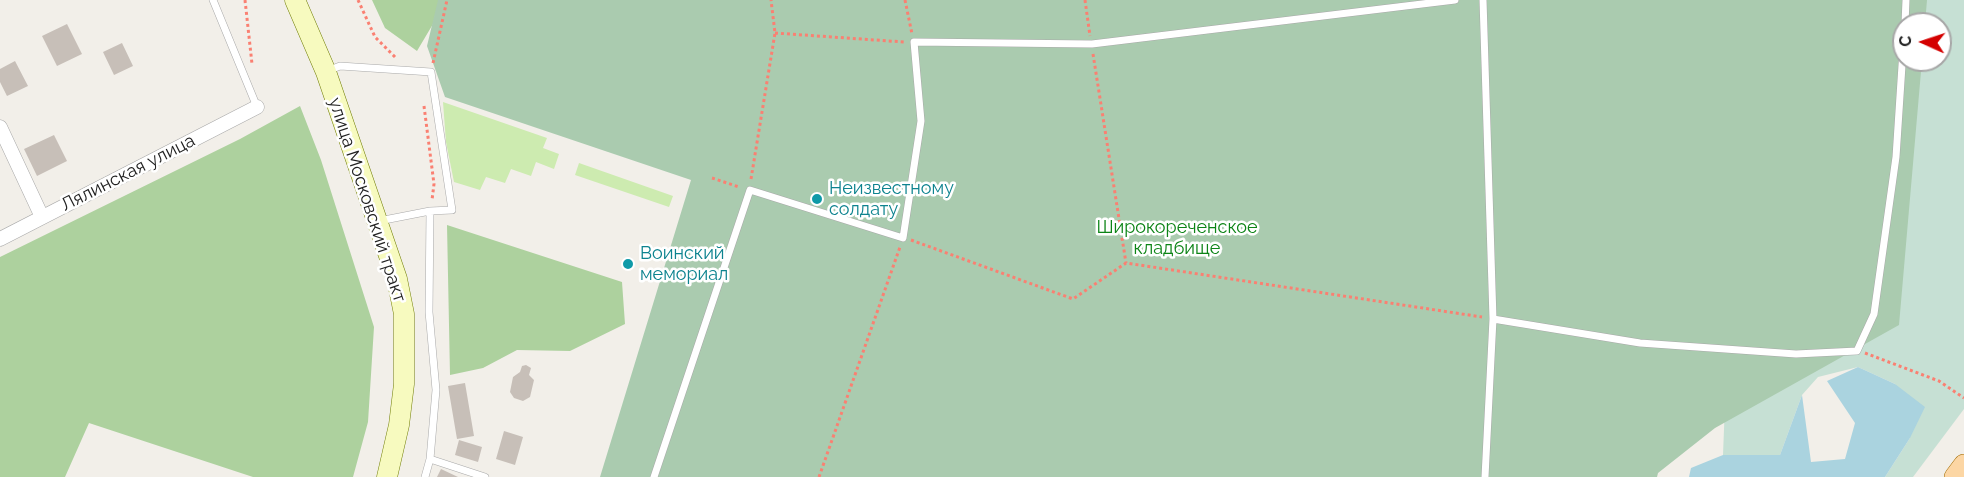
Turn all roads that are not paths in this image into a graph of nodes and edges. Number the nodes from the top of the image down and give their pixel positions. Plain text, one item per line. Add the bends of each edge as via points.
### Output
1 (213, 0) edge
2 (295, 0) edge
3 (1455, 0) edge
4 (1483, 0) edge
5 (326, 72) junction
6 (1902, 72) edge
7 (256, 107) joint
8 (0, 127) edge
9 (430, 211) junction
10 (42, 217) junction
11 (377, 222) junction
12 (0, 239) edge
13 (1493, 319) junction
14 (430, 459) junction
15 (1964, 465) edge
16 (387, 477) edge
17 (425, 477) edge
18 (485, 477) edge
19 (654, 477) edge
20 (1485, 477) edge
21 (1955, 477) edge

1 - 7 lane
2 - 5 main road, улица Московский тракт
3 - 19 lane via 1092,44 914,42 921,122 903,237 750,190
4 - 13 lane
5 - 9 lane via 340,66 431,72 452,210
5 - 11 main road, улица Московский тракт
6 - 13 lane via 1896,157 1874,314 1857,351 1796,354 1640,343
7 - 10 street, Лялинская улица
8 - 10 street
9 - 11 lane
9 - 14 lane via 429,312 436,390
10 - 12 street, Лялинская улица
11 - 16 main road, улица Московский тракт via 397,279 404,314 404,384
13 - 20 lane
14 - 17 lane
14 - 18 lane
15 - 21 main road

